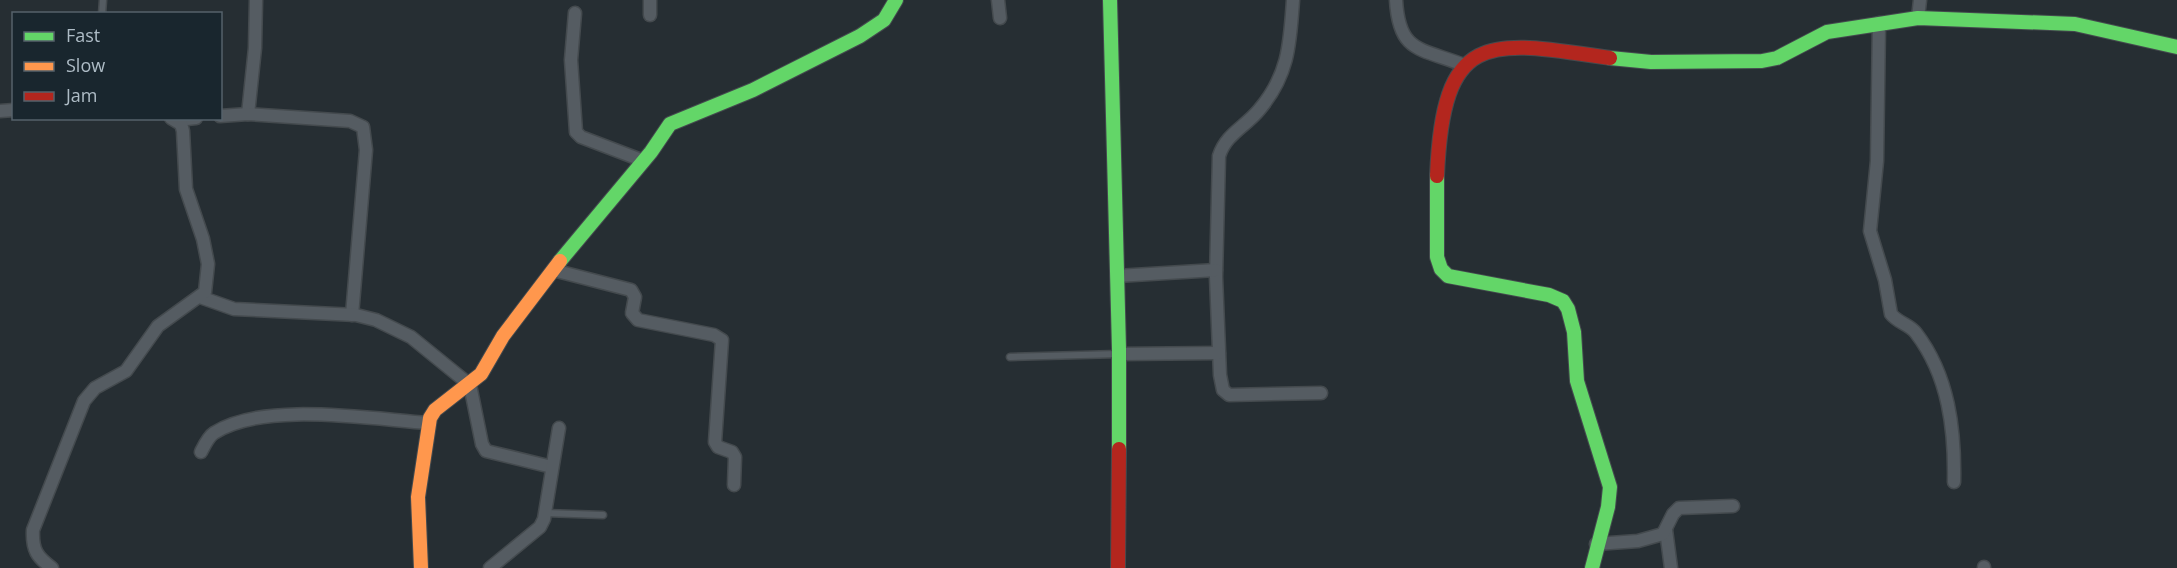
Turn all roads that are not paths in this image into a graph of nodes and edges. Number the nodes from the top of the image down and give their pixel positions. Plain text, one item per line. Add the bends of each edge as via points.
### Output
1 (256, 0) edge
2 (650, 0) edge
3 (896, 0) edge
4 (998, 0) edge
5 (1110, 0) edge
6 (1293, 0) edge
7 (1396, 0) edge
8 (1920, 0) edge
9 (575, 13) dead end
10 (651, 15) dead end
11 (1000, 18) dead end
12 (1918, 18) junction
13 (1880, 23) junction
14 (2177, 47) edge
15 (1464, 65) junction
16 (248, 114) junction
17 (222, 116) edge
18 (175, 120) edge
19 (644, 161) junction
20 (553, 270) junction
21 (1216, 270) junction
22 (1117, 276) junction
23 (200, 297) junction
24 (352, 315) junction
25 (1219, 353) junction
26 (1119, 354) junction
27 (1010, 357) dead end
28 (470, 385) junction
29 (1322, 393) dead end
30 (428, 423) junction
31 (559, 428) dead end
32 (201, 452) dead end
33 (552, 467) junction
34 (1954, 482) dead end
35 (734, 485) dead end
36 (1733, 506) dead end
37 (545, 513) junction
38 (603, 515) dead end
39 (1666, 530) junction
40 (1596, 544) junction
41 (52, 568) edge
42 (421, 568) edge
43 (490, 568) edge
44 (1118, 568) edge
45 (1592, 568) edge
46 (1671, 568) edge

1 - 16 street
2 - 10 street
3 - 19 street via 884,20 860,36 742,95 670,124
4 - 11 street
5 - 22 street
6 - 21 street via 1289,49 1281,76 1260,110 1234,131 1219,156
7 - 15 street via 1404,38
8 - 12 street
9 - 19 street via 571,60 576,132
12 - 13 street
12 - 14 street via 2075,24
13 - 15 street via 1827,32 1777,58 1762,61 1614,61 1515,48 1487,51
13 - 34 street via 1877,161 1870,231 1886,280 1890,314 1913,329 1932,357 1952,418
15 - 40 street via 1448,97 1439,149 1437,257 1448,276 1549,295 1563,301 1568,309 1574,332 1577,381 1610,487
16 - 17 street
16 - 24 street via 350,121 365,130
18 - 23 street via 183,131 186,189 208,264 206,287
19 - 20 street
20 - 28 street
20 - 35 street via 631,290 635,297 632,313 638,320 714,335 722,340 716,442 735,457
21 - 22 street
21 - 25 street
22 - 26 street
23 - 24 street via 234,309
23 - 41 street via 158,326 126,371 95,388 84,400 33,530 35,554
24 - 28 street via 376,320 411,337
25 - 26 street
25 - 29 street via 1221,385 1229,395
26 - 27 lane
26 - 44 street
28 - 30 street via 435,410
28 - 33 street via 484,450
30 - 32 street via 292,414 259,416 213,434
30 - 42 street via 418,497
31 - 33 street
33 - 37 street
36 - 39 street via 1679,508
37 - 38 lane
37 - 43 street via 534,535
39 - 40 street via 1638,541
39 - 46 street
40 - 45 street

